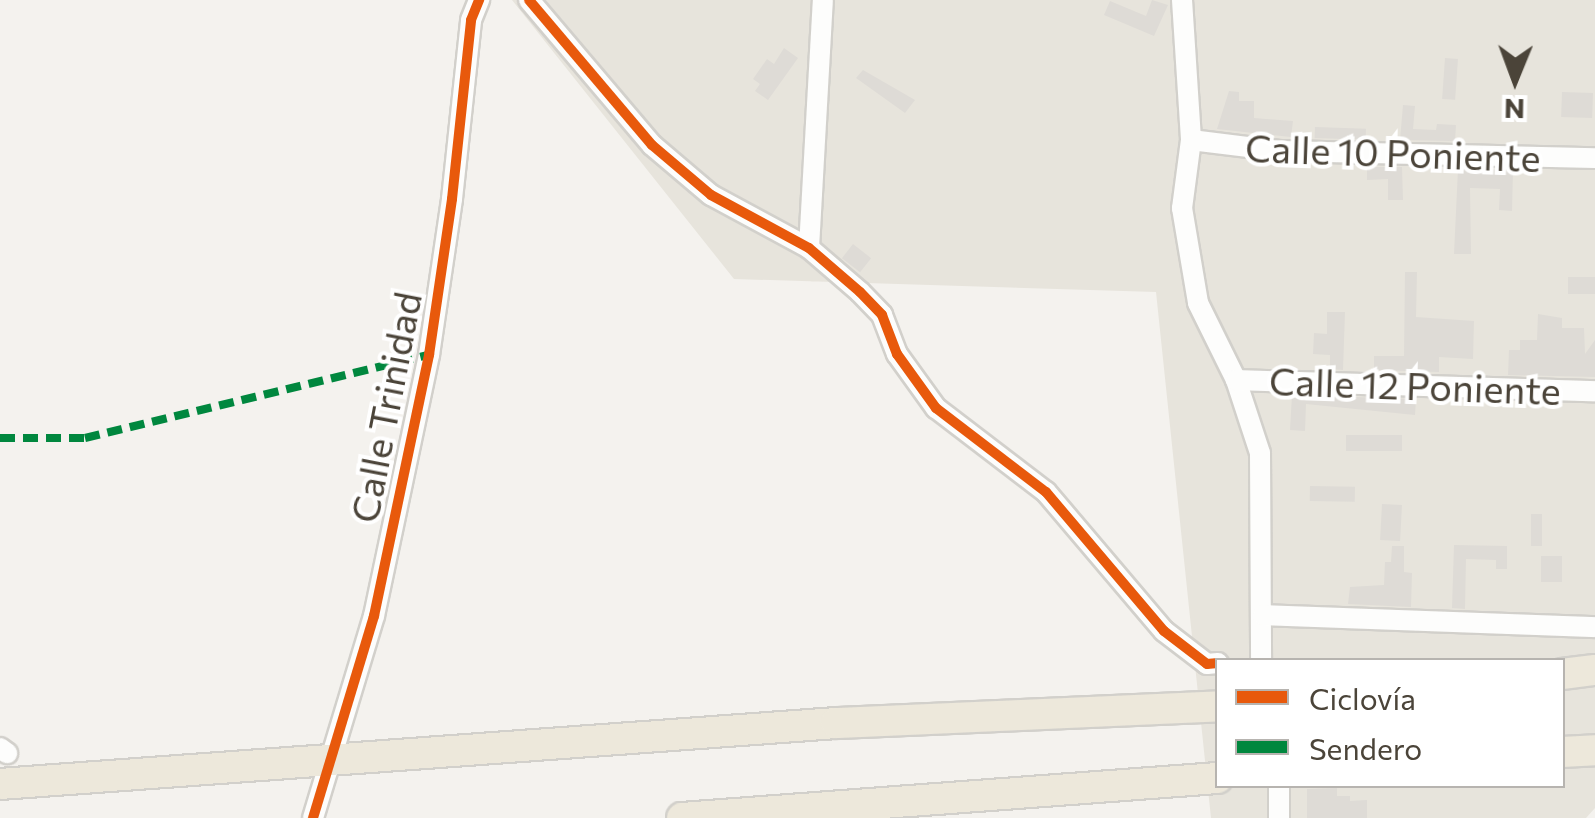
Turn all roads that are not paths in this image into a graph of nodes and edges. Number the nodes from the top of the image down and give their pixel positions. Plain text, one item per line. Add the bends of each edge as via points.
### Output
1 (479, 0) edge
2 (529, 0) edge
3 (823, 0) edge
4 (1182, 0) edge
5 (1191, 140) junction
6 (1595, 158) edge
7 (809, 248) junction
8 (1236, 380) junction
9 (1595, 391) edge
10 (1263, 614) junction
11 (1590, 627) edge
12 (1255, 658) edge
13 (1215, 663) edge
14 (1595, 670) edge
15 (1565, 674) edge
16 (1215, 706) edge
17 (1595, 750) edge
18 (1565, 752) edge
19 (329, 762) junction
20 (1215, 778) edge
21 (0, 784) edge
22 (1279, 788) edge
23 (313, 818) edge
24 (682, 818) edge
25 (1279, 818) edge

1 - 19 street, Calle Trinidad via 471,20 429,356 374,616
2 - 7 street via 652,145 710,195
3 - 7 street
4 - 5 street
5 - 6 street, Calle 10 Poniente via 1281,151
5 - 8 street via 1182,208 1188,258 1198,302
7 - 13 street via 882,315 897,354 936,408 1046,492 1164,631
8 - 9 street, Calle 12 Poniente
8 - 10 street via 1260,453
10 - 11 street
10 - 12 street
14 - 15 highway
16 - 19 highway via 928,717
17 - 18 highway
19 - 21 highway
19 - 23 street, Calle Trinidad
20 - 24 highway
22 - 25 street

